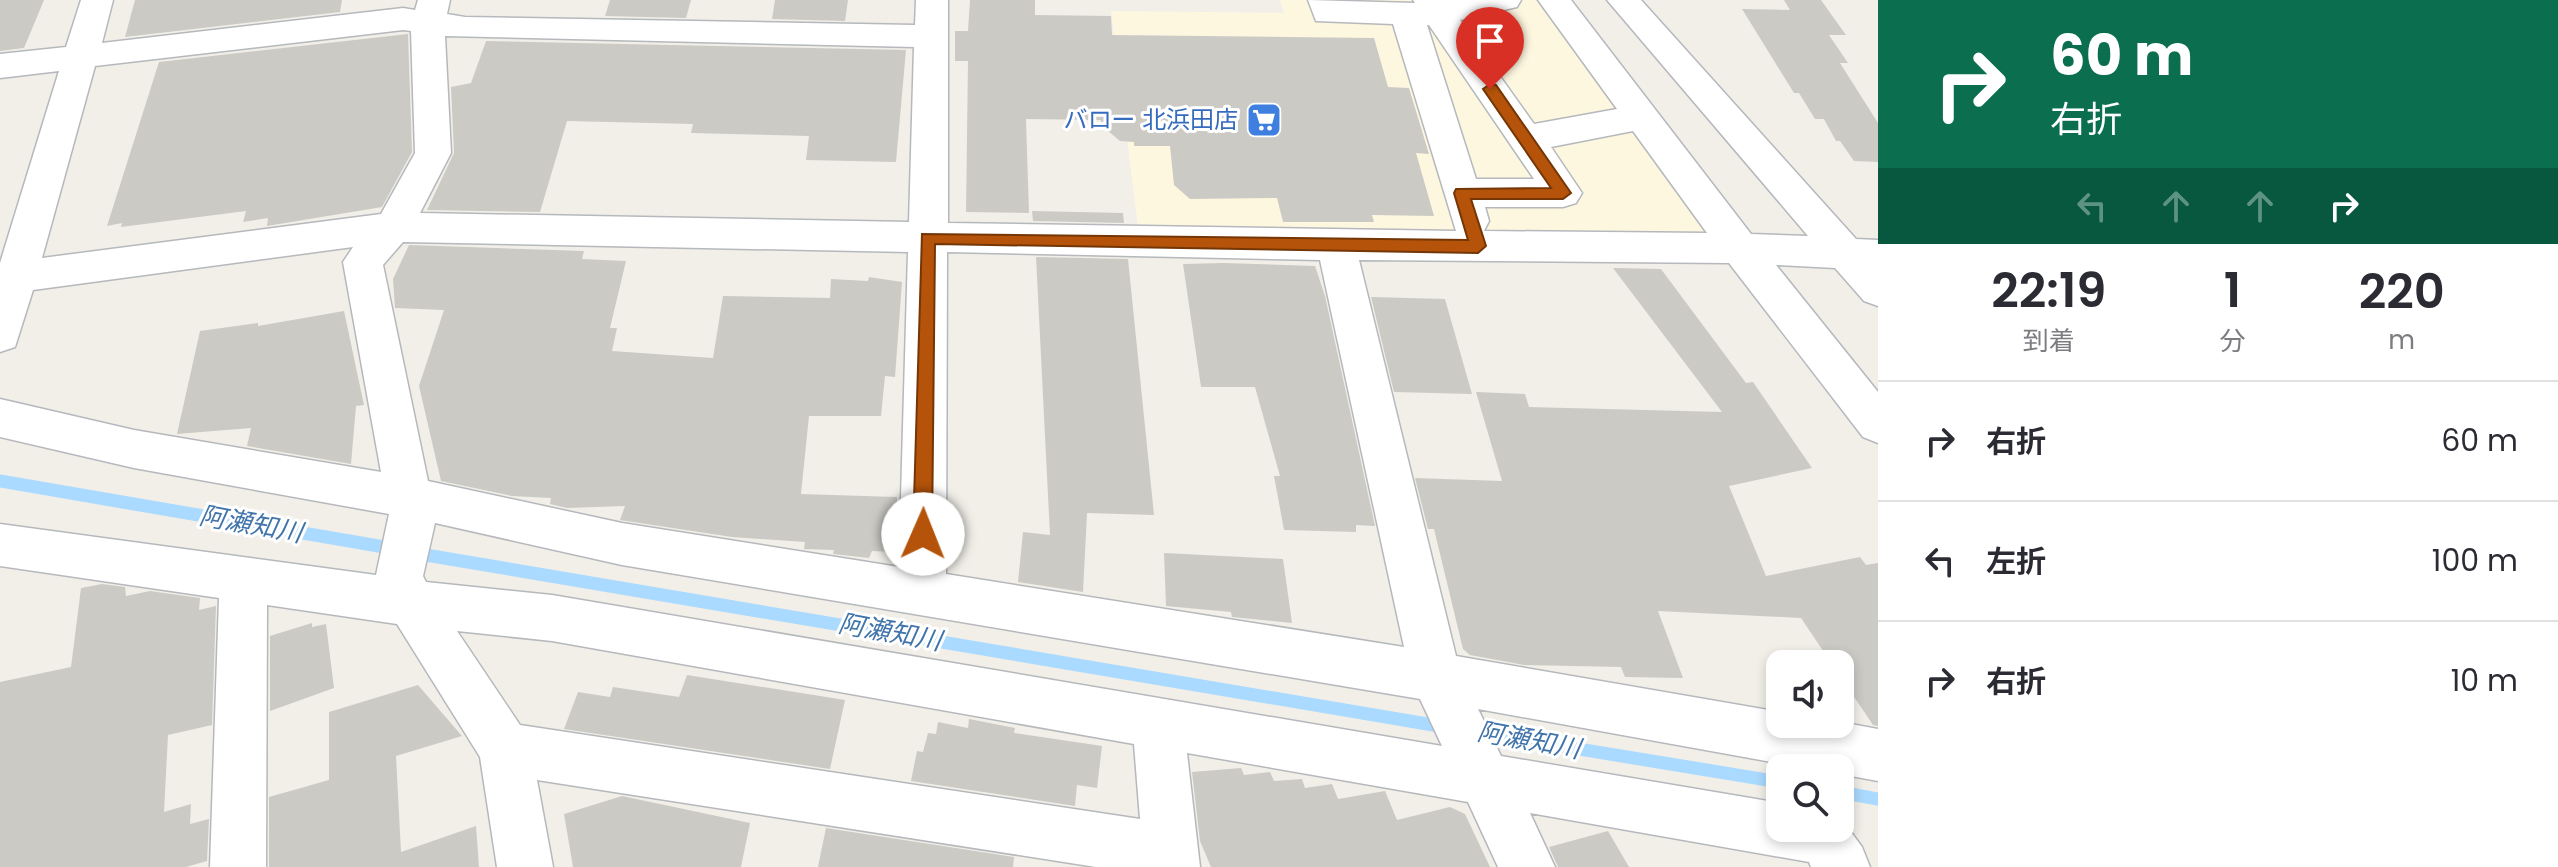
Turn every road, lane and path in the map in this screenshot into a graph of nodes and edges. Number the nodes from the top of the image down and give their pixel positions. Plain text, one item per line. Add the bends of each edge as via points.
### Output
1 (97, 0) edge
2 (932, 0) edge
3 (1324, 0) edge
4 (1505, 0) edge
5 (1554, 0) edge
6 (1623, 0) edge
7 (1425, 9) edge
8 (431, 12) edge
9 (929, 36) junction
10 (79, 56) junction
11 (0, 66) edge
12 (1642, 117) junction
13 (1525, 139) junction
14 (1462, 193) junction
15 (393, 227) junction
16 (927, 238) junction
17 (1336, 245) junction
18 (1478, 246) junction
19 (1740, 248) junction
20 (1863, 255) edge
21 (9, 278) edge
22 (1878, 290) edge
23 (0, 335) edge
24 (0, 418) edge
25 (1878, 424) edge
26 (411, 508) junction
27 (0, 545) edge
28 (243, 579) junction
29 (405, 590) junction
30 (922, 593) junction
31 (1441, 686) junction
32 (1158, 724) junction
33 (505, 749) junction
34 (1878, 755) edge
35 (1481, 771) junction
36 (1170, 859) edge
37 (238, 867) edge
38 (525, 867) edge
39 (1527, 867) edge
40 (1842, 867) edge

1 - 10 street
2 - 9 street
3 - 7 street via 1328,13
4 - 7 street
5 - 12 street
6 - 20 street
7 - 13 street
7 - 14 street
8 - 9 street
8 - 10 street
8 - 15 street via 433,153
9 - 16 street
10 - 11 street
10 - 21 street
12 - 13 street
12 - 19 street
13 - 14 street via 1563,193
14 - 18 street
15 - 16 street
15 - 21 street
15 - 26 street via 363,262
16 - 17 street
16 - 30 street
17 - 18 street
17 - 31 street
18 - 19 street
19 - 20 street
19 - 25 street
20 - 22 street
21 - 23 street
24 - 26 street
26 - 29 street
26 - 30 street
27 - 28 street
28 - 29 street
28 - 37 street
29 - 32 street
29 - 33 street
30 - 31 street
31 - 34 street
31 - 35 street
32 - 35 street
32 - 36 street
33 - 36 street
33 - 38 street
35 - 39 street
35 - 40 street via 1825,838

